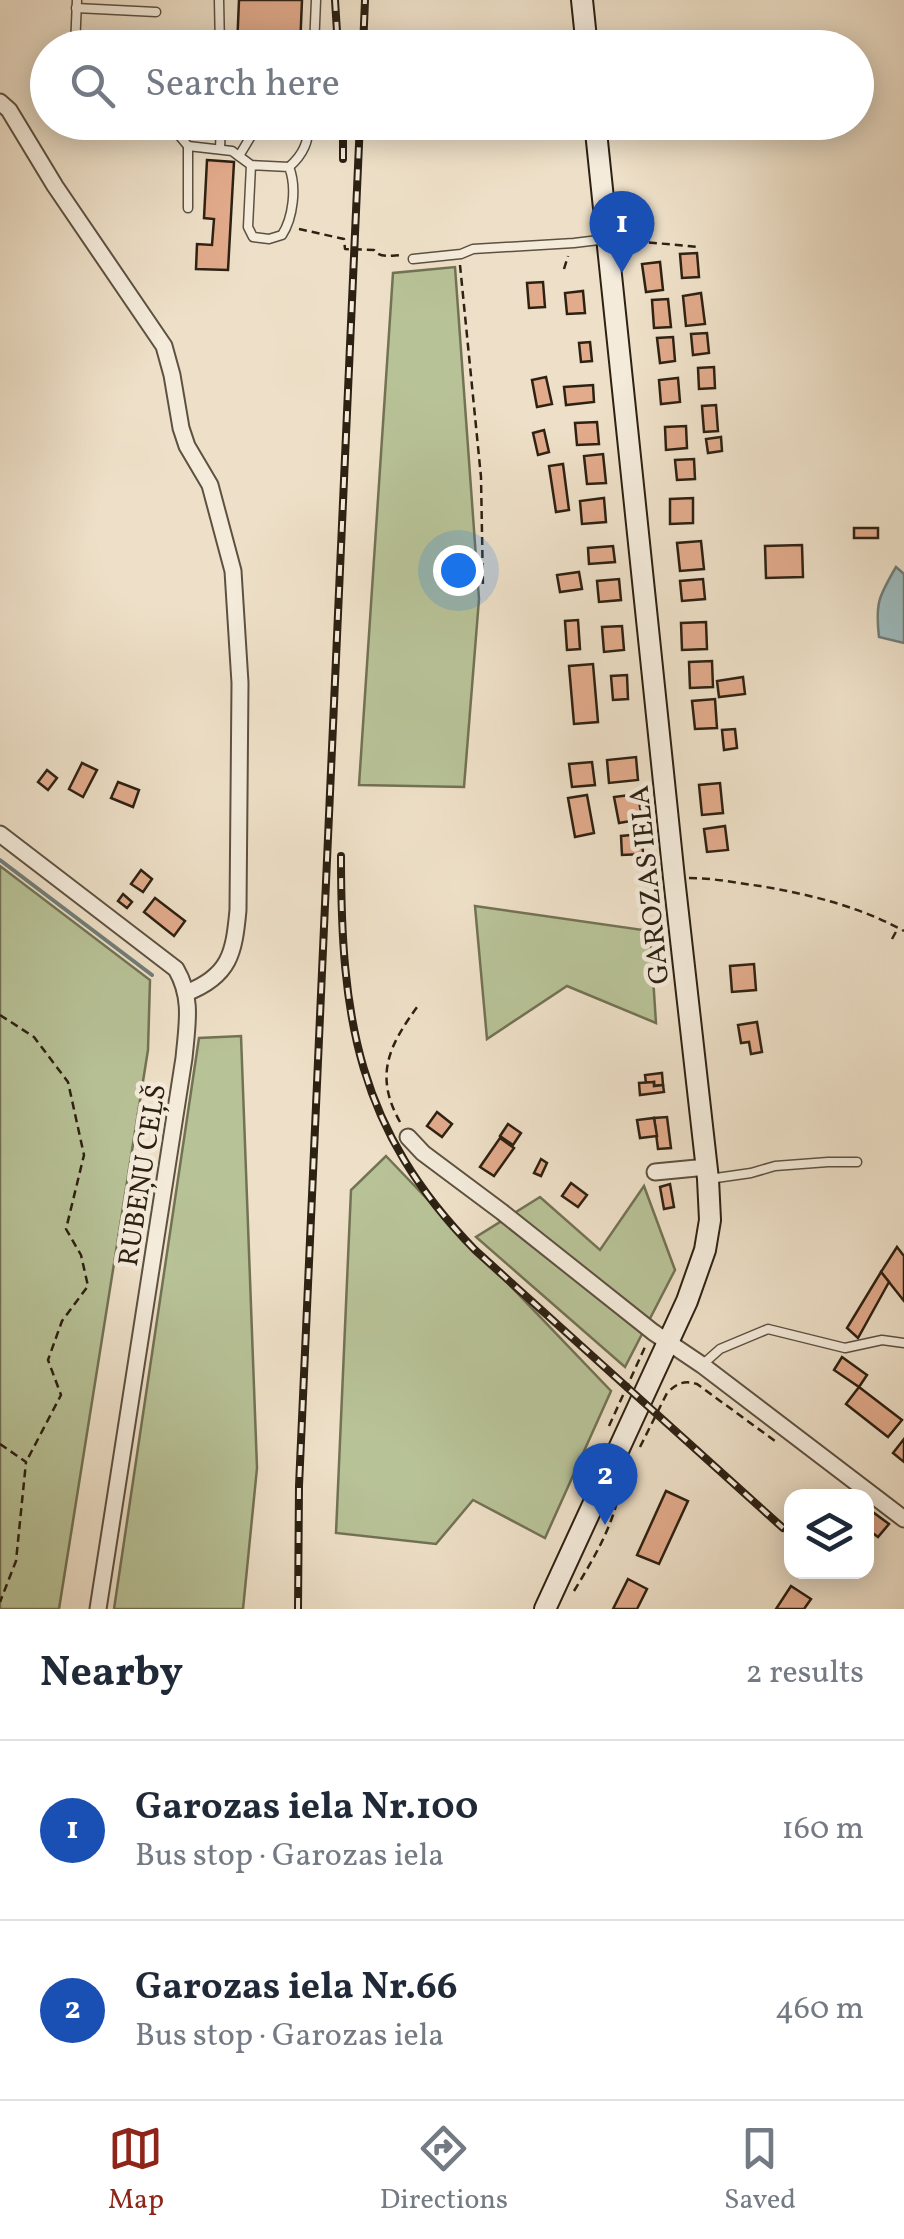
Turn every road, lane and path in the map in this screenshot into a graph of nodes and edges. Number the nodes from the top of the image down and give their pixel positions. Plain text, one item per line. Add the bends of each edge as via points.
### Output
1 (219, 0) edge
2 (316, 0) edge
3 (582, 0) edge
4 (76, 4) edge
5 (156, 12) dead end
6 (75, 30) edge
7 (220, 30) edge
8 (315, 30) edge
9 (584, 30) edge
10 (0, 102) edge
11 (183, 140) edge
12 (220, 140) edge
13 (249, 140) edge
14 (308, 140) edge
15 (596, 140) edge
16 (188, 146) junction
17 (220, 149) junction
18 (239, 156) junction
19 (252, 165) junction
20 (289, 168) junction
21 (188, 208) dead end
22 (289, 224) junction
23 (607, 239) junction
24 (574, 244) junction
25 (698, 247) dead end
26 (461, 254) junction
27 (413, 259) joint
28 (564, 269) dead end
29 (483, 588) dead end
30 (0, 834) edge
31 (674, 878) junction
32 (898, 928) junction
33 (904, 931) edge
34 (892, 939) dead end
35 (186, 993) junction
36 (420, 1004) dead end
37 (0, 1015) edge
38 (408, 1137) joint
39 (858, 1162) dead end
40 (655, 1172) dead end
41 (708, 1173) junction
42 (660, 1337) junction
43 (904, 1343) edge
44 (702, 1365) junction
45 (790, 1432) junction
46 (603, 1439) dead end
47 (0, 1444) edge
48 (639, 1448) dead end
49 (26, 1462) junction
50 (624, 1476) dead end
51 (904, 1519) edge
52 (571, 1595) dead end
53 (0, 1602) edge
54 (98, 1609) edge
55 (544, 1609) edge

1 - 7 lane
2 - 8 lane
3 - 9 main road
4 - 5 lane
4 - 6 lane
10 - 35 street via 164,346 181,428 210,485 233,572 240,683 236,936 218,975
11 - 16 lane
12 - 17 lane
13 - 18 lane
14 - 20 lane
15 - 23 main road, GAROZAS IELA
16 - 17 lane
16 - 21 lane
17 - 18 lane
18 - 19 lane
19 - 20 lane
19 - 22 lane via 248,227 254,237 282,235
20 - 22 lane
22 - 27 path via 344,239 345,249
23 - 24 lane
23 - 25 path
23 - 31 main road, GAROZAS IELA
24 - 26 lane
24 - 28 path
26 - 27 lane
26 - 29 path
30 - 35 street via 166,960
31 - 32 path via 823,898
31 - 41 main road, GAROZAS IELA
32 - 33 path
32 - 34 path
35 - 54 street, RUBEŅU CEĻŠ via 184,1058
36 - 38 path via 391,1048 385,1070 394,1113
37 - 49 path via 34,1037 68,1082 84,1156 66,1230 88,1286 62,1321 48,1360 60,1395
38 - 42 street
39 - 41 lane
40 - 41 street
41 - 42 main road, GAROZAS IELA via 706,1250 688,1301
42 - 44 street
42 - 46 path
42 - 55 main road, GAROZAS IELA
43 - 44 lane via 845,1348 768,1329 720,1349
44 - 45 street
45 - 48 path via 774,1441 688,1381 667,1393
45 - 51 street
47 - 49 path
49 - 53 path via 16,1561
50 - 52 path via 606,1536

